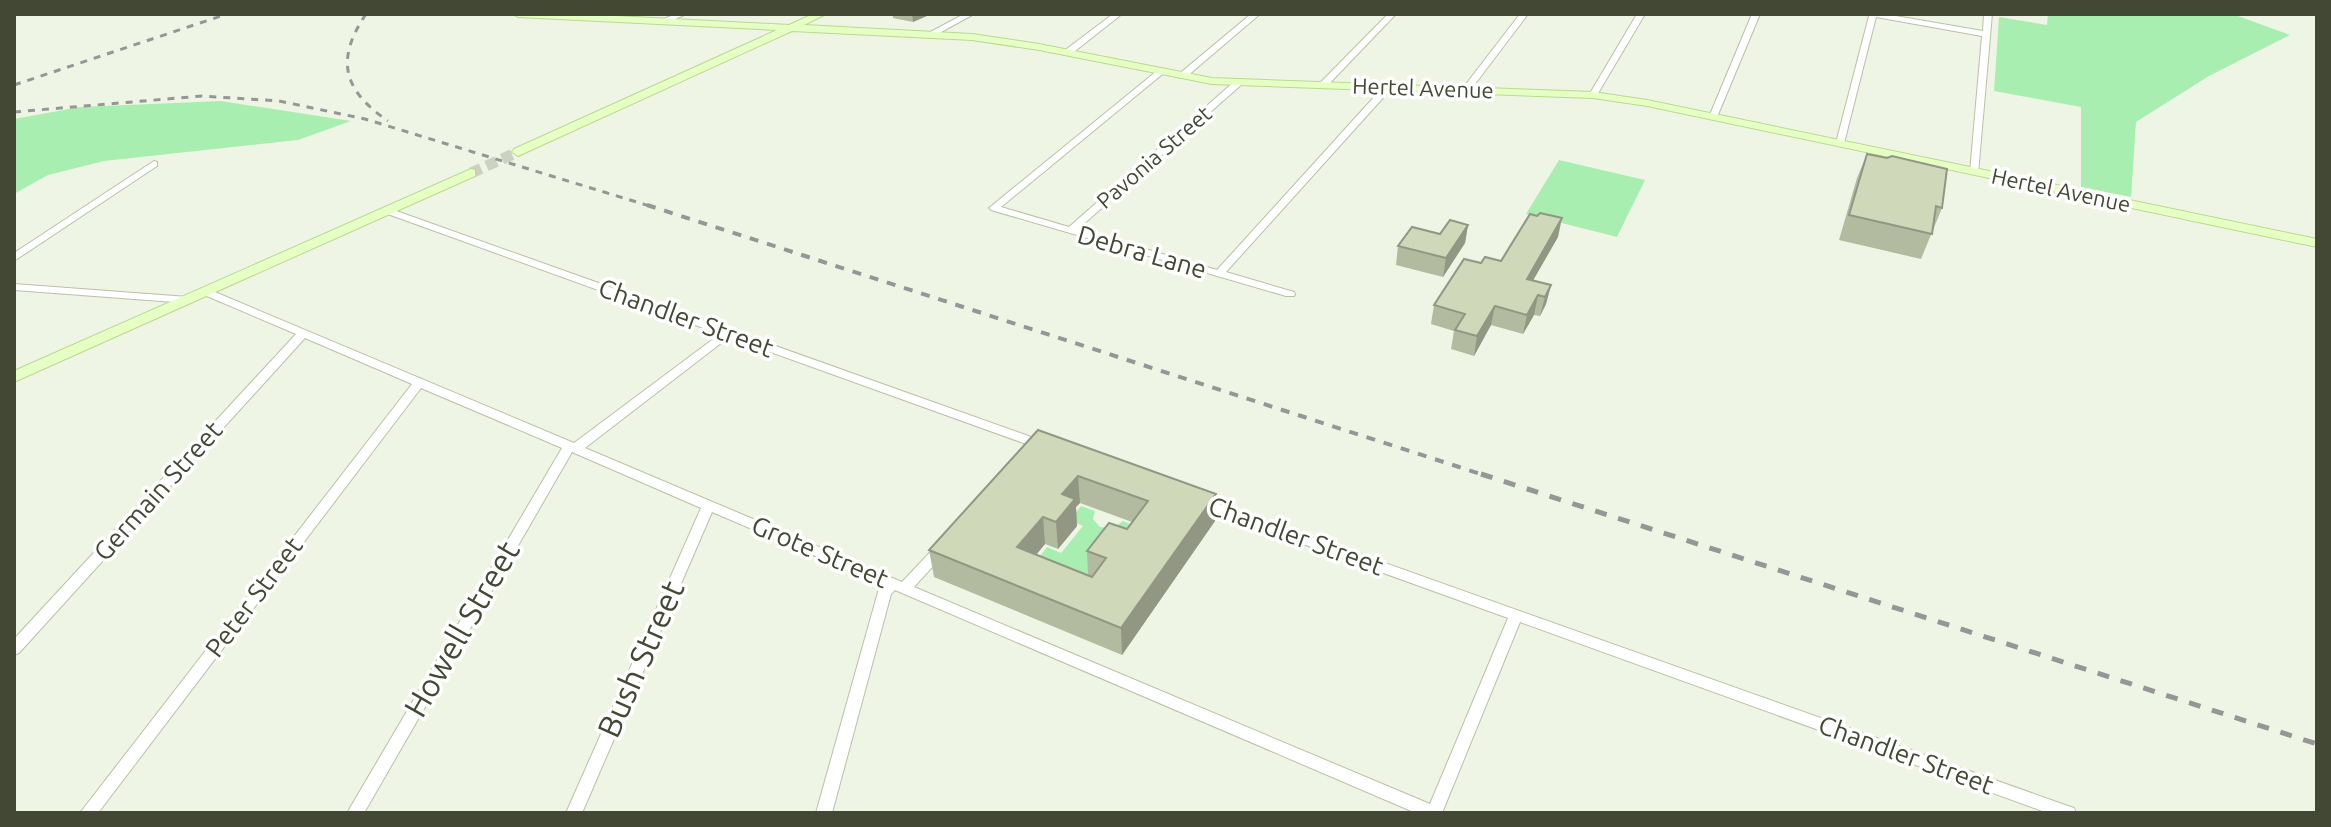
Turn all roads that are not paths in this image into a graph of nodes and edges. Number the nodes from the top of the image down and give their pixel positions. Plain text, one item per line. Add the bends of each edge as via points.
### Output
1 (518, 14) edge
2 (682, 14) edge
3 (821, 14) edge
4 (970, 14) edge
5 (1118, 14) edge
6 (1256, 14) edge
7 (1392, 14) edge
8 (1524, 14) edge
9 (1641, 14) edge
10 (1756, 14) edge
11 (1872, 14) edge
12 (1988, 14) edge
13 (541, 15) edge
14 (664, 21) junction
15 (792, 27) junction
16 (1986, 34) junction
17 (929, 35) junction
18 (1067, 53) junction
19 (1161, 72) junction
20 (1182, 76) junction
21 (1238, 83) junction
22 (1323, 85) junction
23 (1388, 87) junction
24 (1466, 90) junction
25 (1593, 95) junction
26 (1713, 117) junction
27 (1840, 143) junction
28 (518, 152) tunnel mouth
29 (154, 164) dead end
30 (1975, 172) junction
31 (471, 173) tunnel mouth
32 (388, 211) junction
33 (1070, 231) junction
34 (2317, 243) edge
35 (14, 258) edge
36 (1219, 274) junction
37 (14, 287) edge
38 (206, 292) junction
39 (1290, 294) dead end
40 (188, 300) junction
41 (303, 333) junction
42 (728, 333) junction
43 (14, 377) edge
44 (419, 382) junction
45 (572, 447) junction
46 (1057, 451) edge
47 (1183, 496) edge
48 (709, 505) junction
49 (947, 542) edge
50 (899, 586) junction
51 (1516, 615) junction
52 (14, 649) edge
53 (88, 813) edge
54 (355, 813) edge
55 (574, 813) edge
56 (824, 813) edge
57 (1434, 813) edge
58 (2068, 813) edge

1 - 13 street, Hertel Avenue
2 - 14 street
3 - 15 street
4 - 17 street
5 - 18 street
6 - 20 street
7 - 22 street
8 - 24 street
9 - 25 street
10 - 26 street
11 - 16 street
11 - 27 street
12 - 16 street
13 - 14 street, Hertel Avenue
14 - 15 street, Hertel Avenue
15 - 17 street, Hertel Avenue
15 - 28 street
16 - 30 street
17 - 18 street, Hertel Avenue via 1007,41
18 - 19 street, Hertel Avenue
19 - 20 street, Hertel Avenue
19 - 33 street, Debra Lane via 994,208
20 - 21 street, Hertel Avenue
21 - 22 street, Hertel Avenue
21 - 33 street, Pavonia Street
22 - 23 street, Hertel Avenue
23 - 24 street, Hertel Avenue
23 - 36 street
24 - 25 street, Hertel Avenue
25 - 26 street, Hertel Avenue
26 - 27 street, Hertel Avenue
27 - 30 street, Hertel Avenue
29 - 35 street
30 - 34 street, Hertel Avenue
31 - 32 street
32 - 38 street
32 - 42 street, Chandler Street
33 - 36 street, Debra Lane
36 - 39 street, Debra Lane
37 - 40 street
38 - 40 street
38 - 41 street, Grote Street
40 - 43 street
41 - 44 street, Grote Street
41 - 52 street, Germain Street
42 - 45 street, Howell Street
42 - 46 street, Chandler Street via 1033,448
44 - 45 street, Grote Street
44 - 53 street, Peter Street
45 - 48 street, Grote Street
45 - 54 street, Howell Street
47 - 51 street, Chandler Street
48 - 50 street, Grote Street
48 - 55 street, Bush Street
49 - 50 street
50 - 56 street via 885,592
50 - 57 street, Grote Street
51 - 57 street
51 - 58 street, Chandler Street

